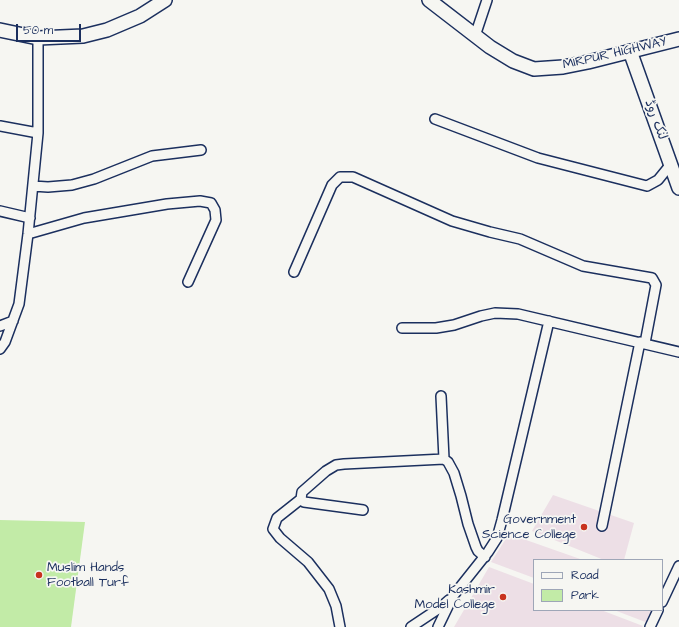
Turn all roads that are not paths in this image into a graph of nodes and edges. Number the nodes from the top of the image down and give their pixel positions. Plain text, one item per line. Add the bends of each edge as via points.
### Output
1 (165, 0) edge
2 (429, 0) edge
3 (487, 0) edge
4 (0, 30) edge
5 (475, 36) junction
6 (38, 38) junction
7 (679, 39) edge
8 (630, 51) junction
9 (435, 118) dead end
10 (0, 126) edge
11 (38, 133) junction
12 (201, 150) dead end
13 (671, 164) junction
14 (33, 186) junction
15 (679, 188) edge
16 (0, 211) edge
17 (30, 218) junction
18 (28, 234) junction
19 (294, 272) dead end
20 (188, 282) dead end
21 (13, 321) junction
22 (548, 321) junction
23 (0, 326) edge
24 (402, 328) dead end
25 (642, 343) junction
26 (0, 348) edge
27 (679, 352) edge
28 (441, 396) dead end
29 (444, 459) junction
30 (301, 499) junction
31 (363, 510) dead end
32 (602, 526) dead end
33 (484, 556) junction
34 (679, 566) edge
35 (452, 596) junction
36 (663, 600) edge
37 (658, 611) edge
38 (340, 627) edge
39 (411, 627) edge
40 (438, 627) edge
41 (650, 627) edge

1 - 6 main road via 140,16 107,30 83,36
2 - 5 main road, MIRPUR HIGHWAY
3 - 5 street
4 - 6 main road
5 - 8 main road, MIRPUR HIGHWAY via 513,61 534,69 563,67
6 - 11 street
7 - 8 main road, MIRPUR HIGHWAY
8 - 13 main road, لنک روڈ
9 - 13 street via 538,158 647,186 658,180
10 - 11 street
11 - 14 street
12 - 14 street via 152,156 72,185
13 - 15 main road, لنک روڈ
14 - 17 street
16 - 17 street
17 - 18 street
18 - 20 street via 84,218 160,205 200,201 211,203 216,220
18 - 21 street via 19,304
19 - 25 street via 332,185 340,177 353,177 452,221 520,239 583,266 652,278 656,285
21 - 23 street
21 - 26 street
22 - 24 street via 518,314 495,313 436,328
22 - 25 street
22 - 33 street via 502,520 497,538
25 - 27 street
25 - 32 street
28 - 29 street
29 - 30 street via 336,465 302,492
29 - 33 street via 454,473 476,547
30 - 31 street via 304,502
30 - 38 street via 278,518 274,529 280,538 308,562 329,589
33 - 35 street
34 - 36 street
35 - 39 street via 441,607
35 - 40 street
37 - 41 street

